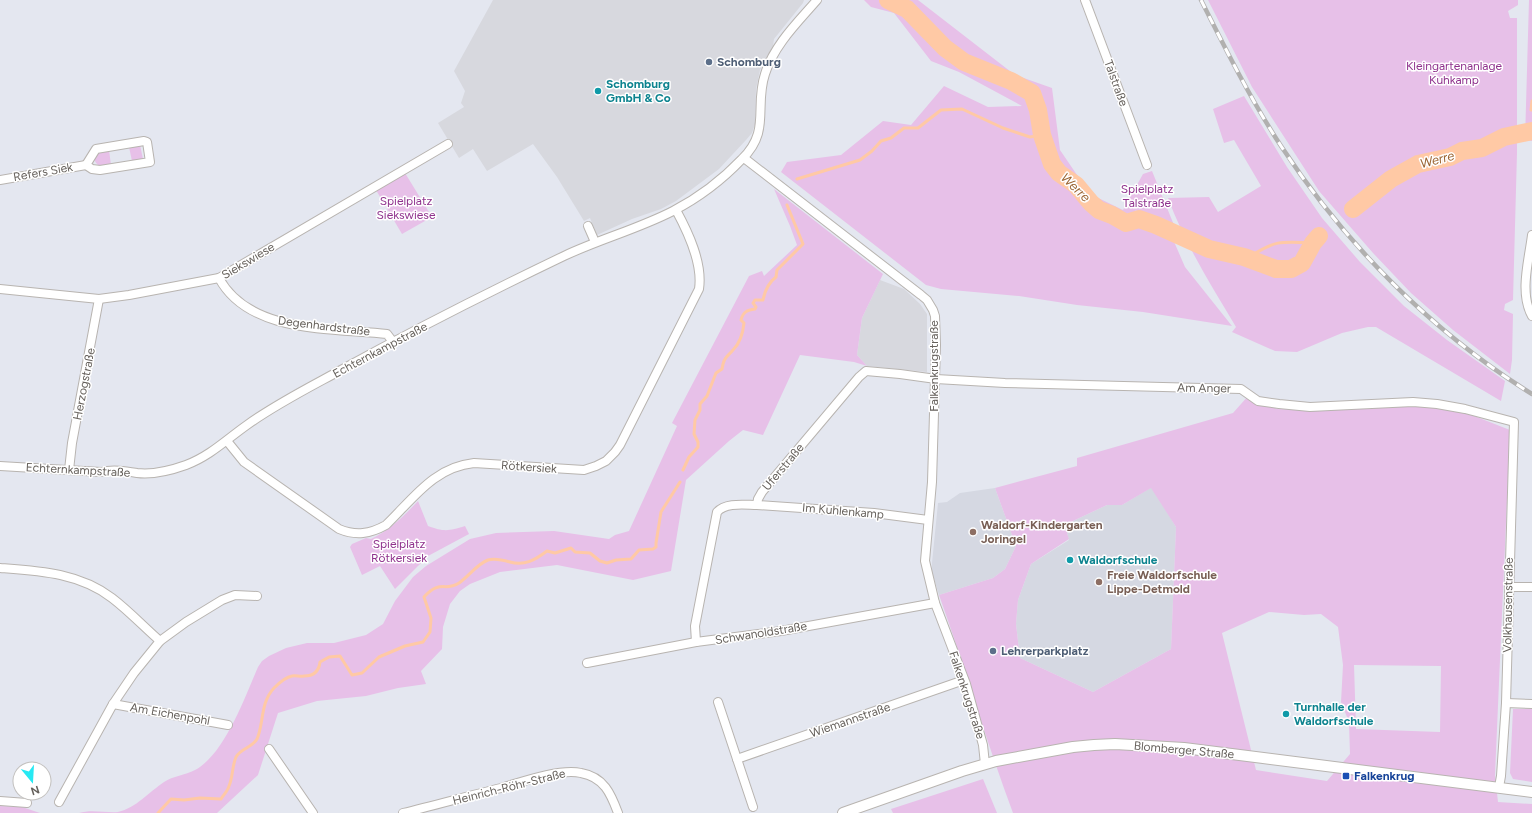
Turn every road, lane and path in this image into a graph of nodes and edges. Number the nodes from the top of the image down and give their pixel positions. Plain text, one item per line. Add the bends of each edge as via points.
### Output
1 (817, 0) edge
2 (1086, 0) edge
3 (448, 144) dead end
4 (744, 158) junction
5 (86, 165) junction
6 (1146, 165) dead end
7 (0, 180) edge
8 (676, 210) junction
9 (588, 226) dead end
10 (1532, 235) edge
11 (596, 242) junction
12 (219, 278) junction
13 (0, 289) edge
14 (99, 299) junction
15 (1530, 313) edge
16 (393, 342) junction
17 (936, 379) junction
18 (1514, 422) joint
19 (227, 441) junction
20 (0, 466) edge
21 (69, 470) junction
22 (757, 505) junction
23 (928, 520) junction
24 (0, 568) edge
25 (1509, 587) junction
26 (1532, 587) edge
27 (257, 596) dead end
28 (935, 602) junction
29 (160, 641) junction
30 (696, 642) junction
31 (588, 663) dead end
32 (964, 680) junction
33 (718, 702) dead end
34 (1506, 703) junction
35 (113, 704) junction
36 (1532, 704) edge
37 (228, 724) dead end
38 (269, 749) dead end
39 (737, 759) junction
40 (985, 764) junction
41 (1499, 787) junction
42 (1532, 792) edge
43 (0, 801) edge
44 (59, 802) dead end
45 (27, 804) dead end
46 (754, 807) dead end
47 (314, 813) edge
48 (403, 813) edge
49 (618, 813) edge
50 (843, 813) edge

1 - 4 street via 782,42 766,72 761,90 760,128 754,144
2 - 6 street, Talstraße
3 - 12 street, Siekswiese
4 - 8 street, Echternkampstraße
4 - 17 street, Falkenkrugstraße via 927,300 935,316
5 - 5 street, Refers Siek via 100,170 150,162 147,142 96,149
5 - 7 street, Refers Siek
8 - 11 street, Echternkampstraße
8 - 19 street, Rötkersiek via 699,264 699,289 620,445 609,458 596,466 578,470 462,464 434,478 386,525 377,530 358,534 338,529 244,462
9 - 11 street
10 - 15 street via 1525,293
11 - 16 street, Echternkampstraße
12 - 14 street, Siekswiese
12 - 16 street, Degenhardstraße via 239,302 264,317 309,327 387,334
13 - 14 street, Siekswiese
14 - 21 street, Herzogstraße
16 - 19 street, Echternkampstraße via 266,412
17 - 18 street, Am Anger via 1005,384 1241,389 1258,401 1310,407 1413,402 1465,409
17 - 22 street, Uferstraße via 871,370 864,372 762,492
17 - 23 street, Falkenkrugstraße
18 - 25 street, Volkhausenstraße
19 - 21 street, Echternkampstraße via 200,459 162,472
20 - 21 street, Echternkampstraße
22 - 23 street, Im Kuhlenkamp via 874,513
22 - 30 street, Uferstraße via 726,506 717,512 695,626
23 - 28 street, Falkenkrugstraße via 925,561
24 - 29 street via 49,572 79,580 111,597
25 - 26 street
25 - 34 street, Volkhausenstraße
27 - 29 street, Am Eichenpohl via 235,595 222,600
28 - 30 street, Schwanoldstraße via 781,631
28 - 32 street, Falkenkrugstraße
29 - 35 street, Am Eichenpohl
30 - 31 street, Schwanoldstraße
32 - 39 street, Wiemannstraße
32 - 40 street, Falkenkrugstraße via 983,744
33 - 39 street
34 - 36 street
34 - 41 street, Volkhausenstraße
35 - 37 street, Am Eichenpohl
35 - 44 street, Am Eichenpohl
38 - 47 street
39 - 46 street
40 - 41 street, Blomberger Straße via 1073,747 1146,745
40 - 50 street, Blomberger Straße
41 - 42 street, Blomberger Straße
43 - 45 street
48 - 49 street, Heinrich-Röhr-Straße via 561,773 581,772 603,784 612,795

